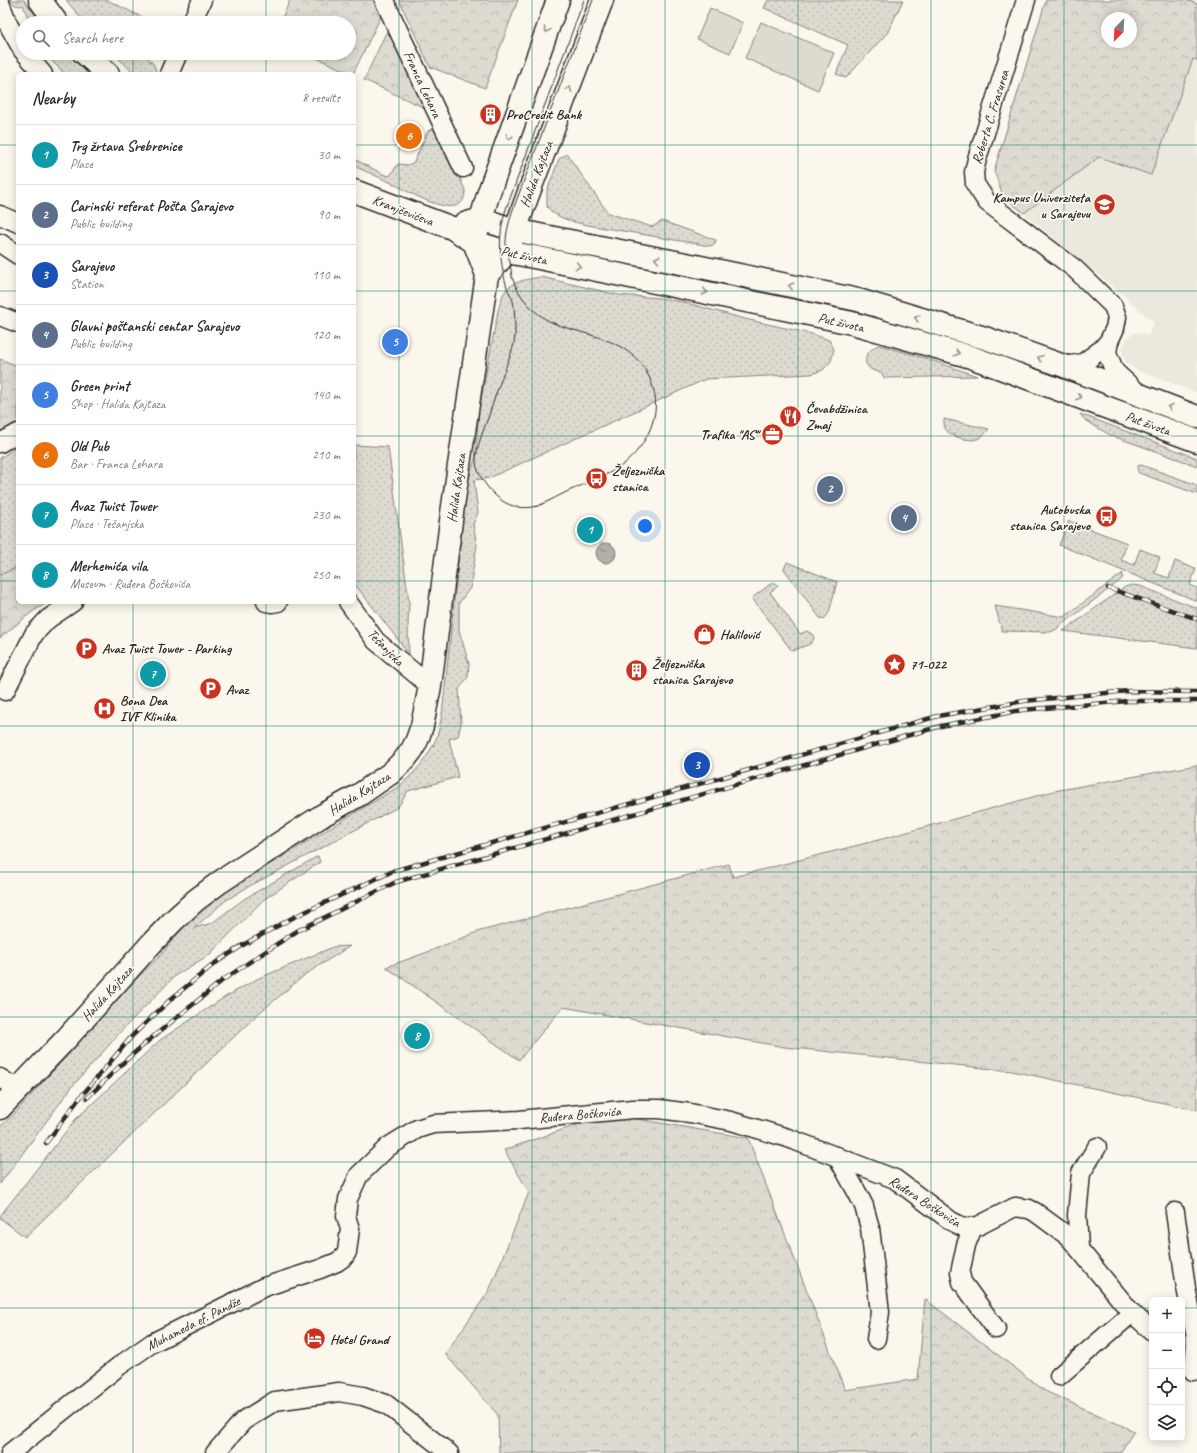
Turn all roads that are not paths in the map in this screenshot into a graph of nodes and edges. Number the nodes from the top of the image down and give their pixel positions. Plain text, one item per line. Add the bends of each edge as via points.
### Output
1 (40, 0) edge
2 (202, 0) edge
3 (384, 0) edge
4 (558, 0) edge
5 (602, 0) edge
6 (1026, 0) edge
7 (0, 3) edge
8 (52, 16) edge
9 (194, 16) edge
10 (16, 38) edge
11 (31, 60) edge
12 (92, 60) edge
13 (175, 60) edge
14 (41, 72) edge
15 (106, 72) edge
16 (170, 72) edge
17 (463, 168) dead end
18 (356, 192) edge
19 (0, 215) edge
20 (481, 219) junction
21 (16, 222) edge
22 (452, 228) junction
23 (515, 230) junction
24 (474, 242) junction
25 (0, 243) edge
26 (507, 252) junction
27 (16, 254) edge
28 (487, 275) junction
29 (0, 316) edge
30 (16, 322) edge
31 (1109, 340) junction
32 (1064, 366) junction
33 (1142, 397) junction
34 (1197, 417) edge
35 (16, 435) edge
36 (1197, 441) edge
37 (0, 443) edge
38 (70, 604) edge
39 (349, 604) edge
40 (430, 686) junction
41 (5, 691) dead end
42 (9, 1084) edge
43 (0, 1108) edge
44 (1098, 1147) dead end
45 (837, 1156) junction
46 (348, 1199) joint
47 (1175, 1212) dead end
48 (973, 1227) junction
49 (1079, 1247) junction
50 (1132, 1313) junction
51 (1149, 1328) edge
52 (996, 1329) dead end
53 (876, 1339) dead end
54 (1191, 1369) edge
55 (1060, 1376) dead end
56 (10, 1453) edge
57 (215, 1453) edge
58 (449, 1453) edge

1 - 8 street
2 - 9 street
3 - 17 street, Franca Lehara
4 -> 20 street
23 -> 5 street, Halida Kajtaza
6 - 31 street, Roberta C. Frasurea via 977,159 975,184 987,202 1075,269 1112,306 1117,317
7 - 10 street
11 - 14 street
12 - 15 street
13 - 16 street
18 - 22 street, Kranjčevićeva
19 - 21 street
20 - 22 street, Kranjčevićeva
20 - 23 street, Put života
20 - 24 street
22 - 24 street, Kranjčevićeva
23 - 26 street, Halida Kajtaza
32 -> 23 street, Put života via 985,338 858,300
24 - 26 street, Put života
24 - 28 street, Halida Kajtaza
25 - 27 street
26 - 28 street, Halida Kajtaza
26 -> 36 street, Put života via 852,323 971,357
28 - 40 street, Halida Kajtaza
29 - 30 street
31 - 32 street, Roberta C. Frasurea via 1102,349 1083,363
31 - 33 street, Roberta C. Frasurea via 1107,353 1115,372
32 - 33 street, Put života
34 -> 33 street, Put života
35 - 37 street
38 - 41 street via 48,618 34,634
39 - 40 street, Tešanjska via 376,641
40 - 42 street, Halida Kajtaza via 417,740 392,774 323,815 196,900 151,944 75,1028
42 - 43 street, Halida Kajtaza
44 - 49 street via 1080,1173 1077,1215
45 - 46 street, Ruđera Boškovića via 731,1121 660,1109 433,1124 417,1129 383,1151 359,1175
45 - 48 street, Ruđera Boškovića via 894,1179 958,1225 965,1228
45 - 53 street via 864,1206 870,1228 880,1312
46 - 56 street, Muhameda ef. Pandže via 346,1216 350,1229 347,1252 337,1262 264,1286 152,1343 118,1366
47 - 54 street via 1196,1337
48 - 49 street, Ruđera Boškovića via 1015,1207 1022,1207 1047,1219
48 - 52 street via 966,1245 960,1278
49 - 50 street, Ruđera Boškovića
50 - 51 street, Ruđera Boškovića
50 - 55 street
57 - 58 street via 242,1422 275,1401 339,1392 363,1396 386,1404

